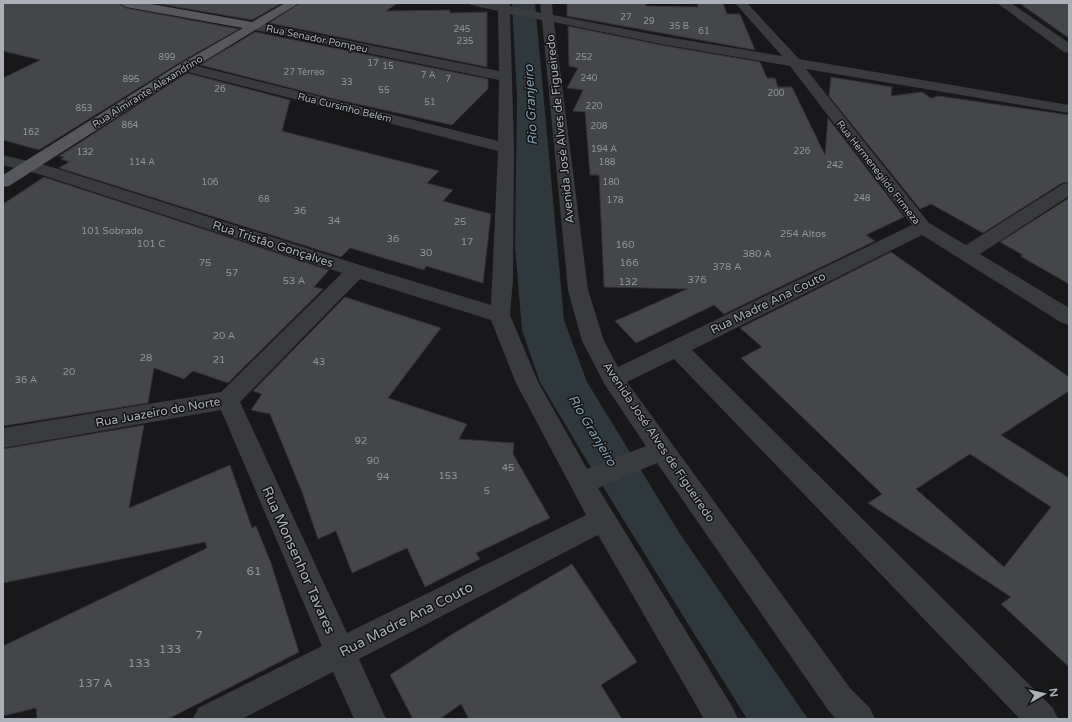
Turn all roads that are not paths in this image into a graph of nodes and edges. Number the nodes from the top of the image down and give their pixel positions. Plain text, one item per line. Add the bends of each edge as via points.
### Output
1 (126, 3) edge
2 (293, 3) edge
3 (475, 3) edge
4 (741, 3) edge
5 (1002, 3) edge
6 (506, 7) edge
7 (545, 12) edge
8 (255, 26) junction
9 (1069, 49) edge
10 (794, 62) junction
11 (185, 67) junction
12 (506, 77) junction
13 (1069, 109) edge
14 (506, 148) junction
15 (6, 153) edge
16 (45, 164) junction
17 (26, 167) junction
18 (3, 182) edge
19 (1069, 188) edge
20 (923, 227) junction
21 (966, 254) junction
22 (356, 271) junction
23 (500, 315) junction
24 (1069, 318) edge
25 (677, 348) junction
26 (613, 379) junction
27 (228, 400) junction
28 (3, 438) edge
29 (662, 450) junction
30 (581, 484) junction
31 (602, 520) junction
32 (340, 652) junction
33 (210, 719) edge
34 (370, 719) edge
35 (722, 719) edge
36 (859, 719) edge
37 (1042, 719) edge

1 - 8 main road, Rua Senador Pompeu
2 - 8 main road, Rua Almirante Alexandrino
3 - 6 street
4 - 10 street, Rua Hermenegildo Firmeza
5 - 9 street
6 - 7 street
6 - 12 street
7 - 10 street via 661,40
7 - 26 street, Avenida José Alves de Figueiredo via 578,290 593,341
8 - 11 main road, Rua Almirante Alexandrino
8 - 12 street, Rua Senador Pompeu
10 - 13 street
10 - 20 street, Rua Hermenegildo Firmeza
11 - 14 street, Rua Cursinho Belém
11 - 16 main road, Rua Almirante Alexandrino
12 - 14 street
14 - 23 street
15 - 16 street, Rua Tristão Gonçalves
15 - 17 street, Rua Tristão Gonçalves
16 - 17 street, Rua Tristão Gonçalves
16 - 22 street, Rua Tristão Gonçalves
17 - 18 main road
19 - 21 street
20 - 21 street, Rua Hermenegildo Firmeza
20 - 25 street, Rua Madre Ana Couto
21 - 24 street, Rua Hermenegildo Firmeza
22 - 23 street, Rua Tristão Gonçalves
22 - 27 street, Rua Juazeiro do Norte
23 - 30 street via 527,383
25 - 26 street, Rua Madre Ana Couto
25 - 37 street
26 - 29 street, Avenida José Alves de Figueiredo
27 - 28 street, Rua Juazeiro do Norte
27 - 32 street, Rua Monsenhor Tavares
29 - 30 street
29 - 36 street, Avenida José Alves de Figueiredo via 839,699
30 - 31 street
31 - 32 street, Rua Madre Ana Couto
31 - 35 street
32 - 33 street, Rua Madre Ana Couto
32 - 34 street, Rua Monsenhor Tavares

